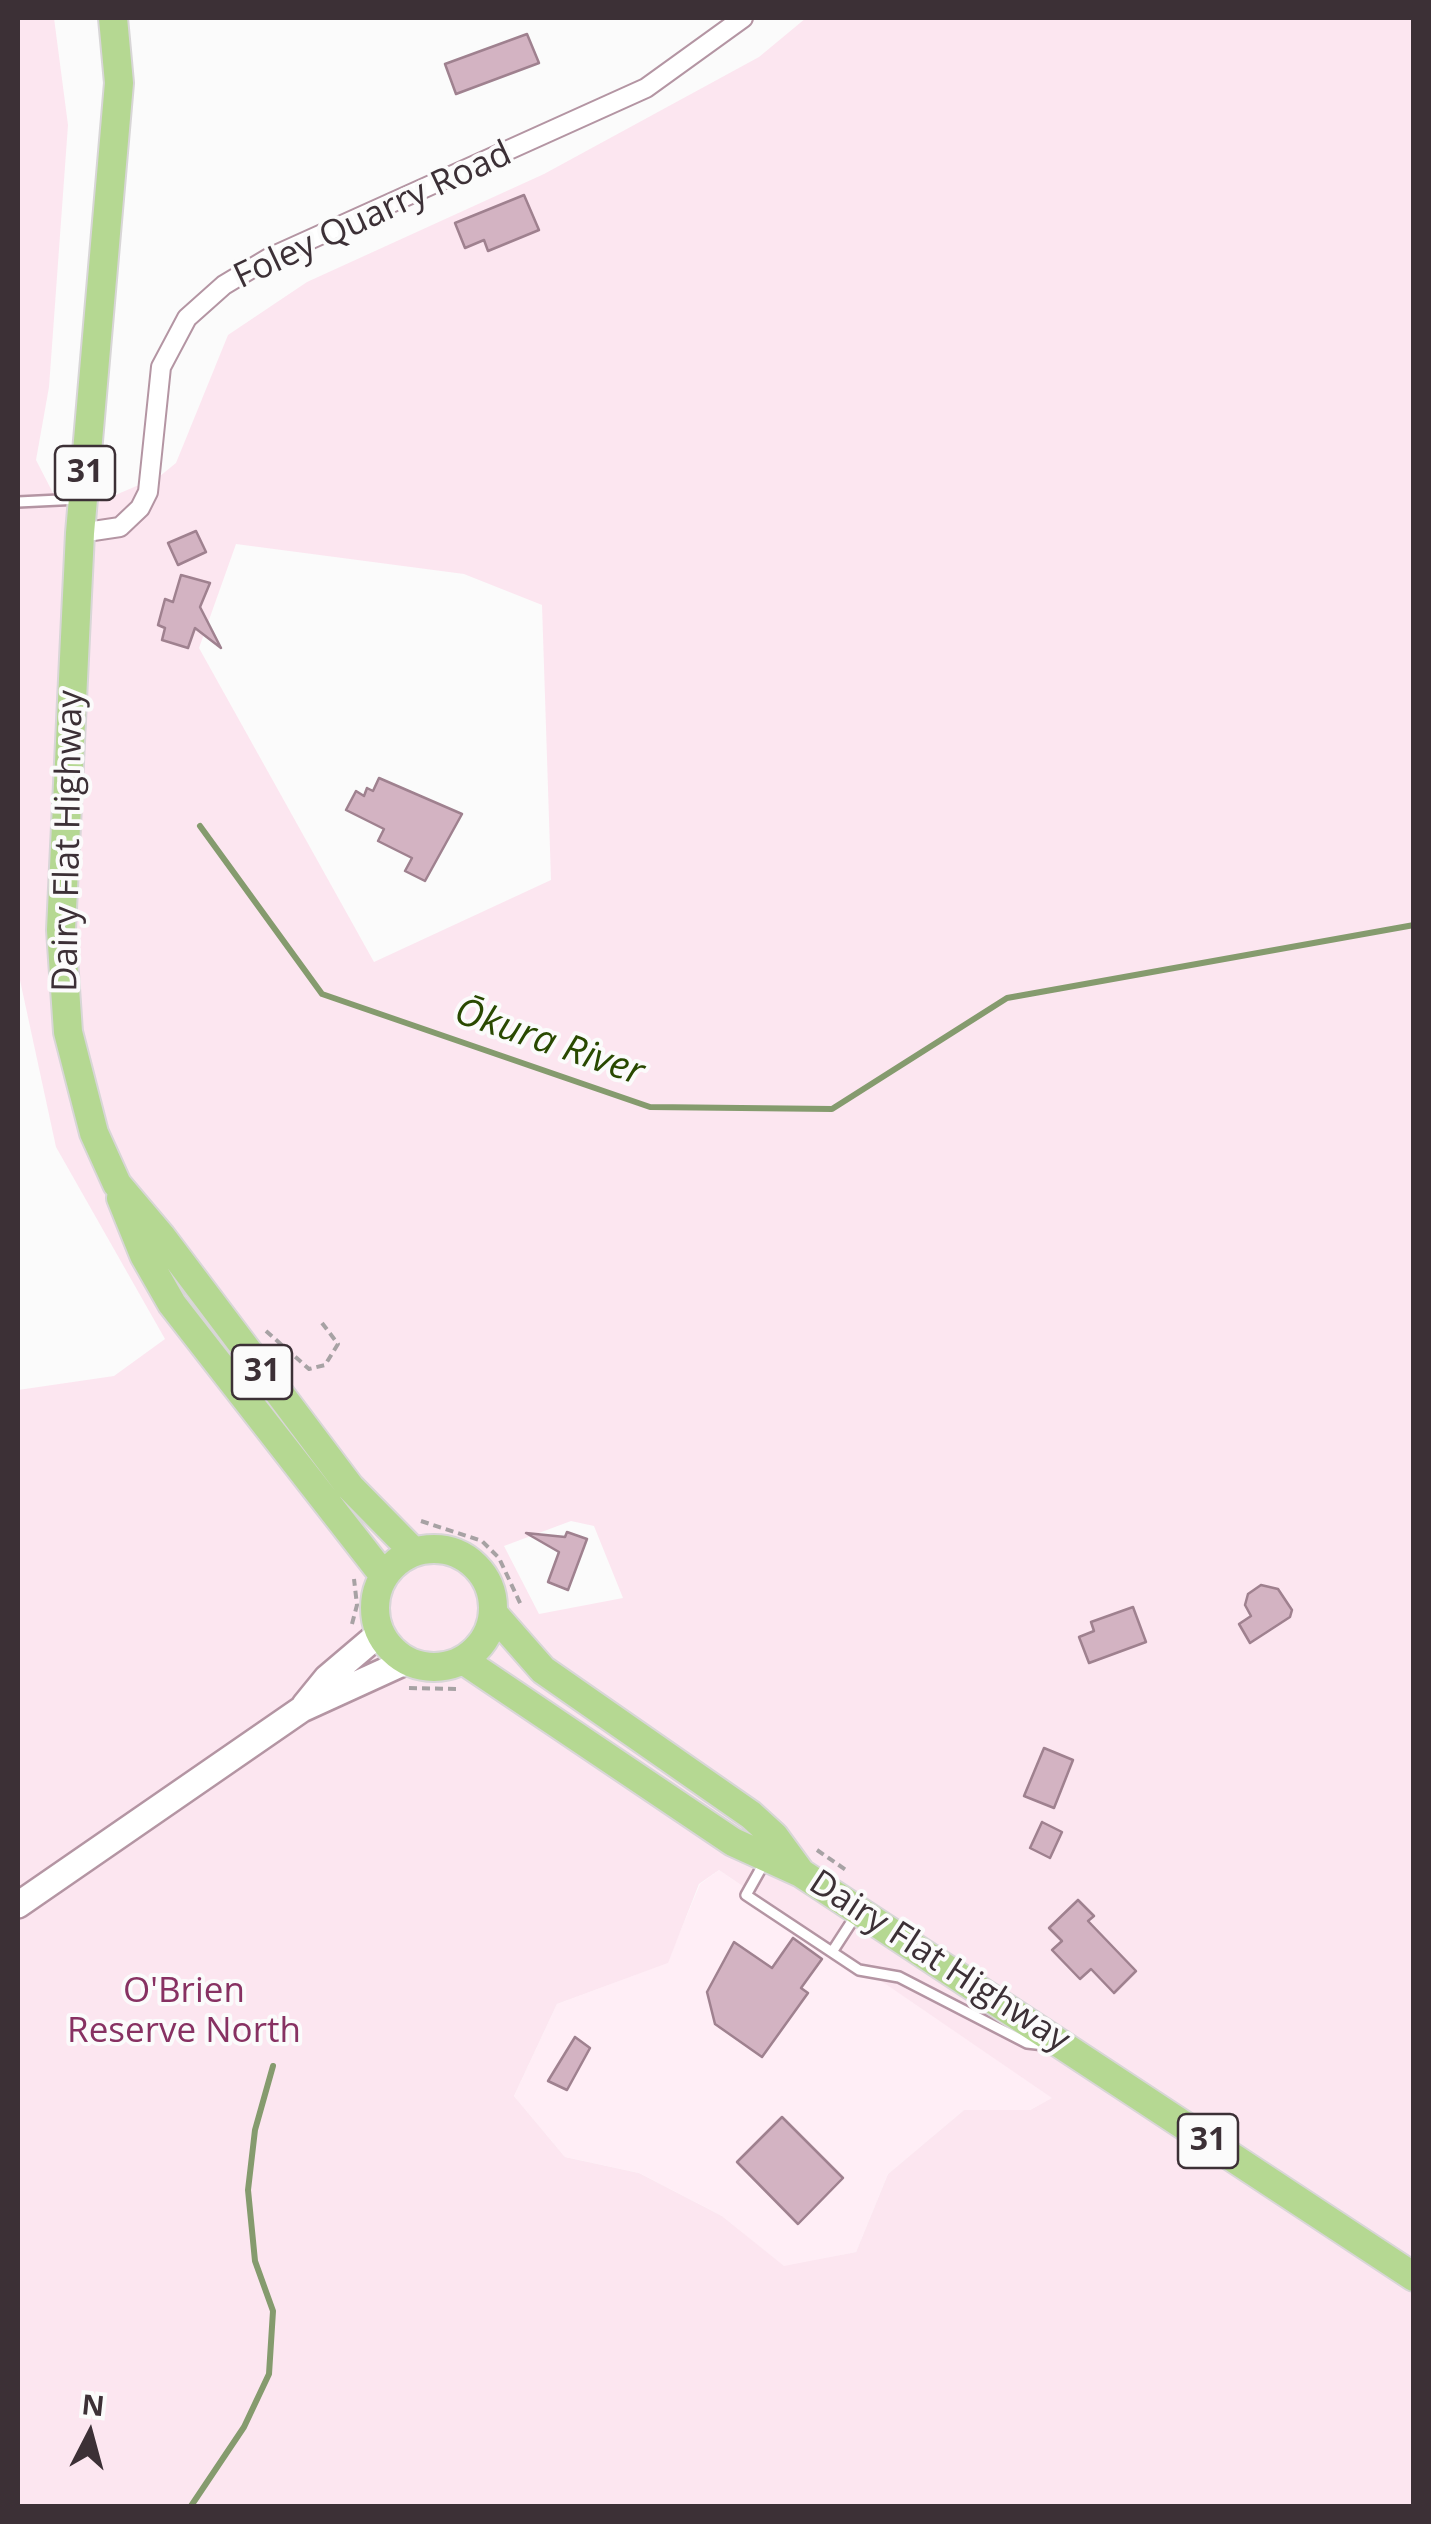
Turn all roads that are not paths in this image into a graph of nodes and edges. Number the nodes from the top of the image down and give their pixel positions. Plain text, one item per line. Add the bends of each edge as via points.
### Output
1 (113, 18) edge
2 (742, 18) edge
3 (83, 499) junction
4 (18, 502) edge
5 (80, 532) junction
6 (116, 1184) junction
7 (414, 1552) junction
8 (384, 1576) junction
9 (493, 1613) junction
10 (380, 1633) junction
11 (463, 1660) junction
12 (407, 1661) junction
13 (302, 1710) junction
14 (766, 1860) junction
15 (808, 1861) junction
16 (18, 1905) edge
17 (858, 1913) junction
18 (832, 1952) junction
19 (1066, 2045) junction
20 (1414, 2277) edge

1 - 3 main road, Dairy Flat Highway / 31 via 119,84
2 - 5 street, Foley Quarry Road via 646,88 269,258 224,285 187,318 160,368 148,492 140,508 120,527
3 - 4 lane
3 - 5 main road, Dairy Flat Highway / 31
5 - 6 main road, Dairy Flat Highway / 31 via 62,979 94,1133
6 - 7 main road, Dairy Flat Highway / 31 via 350,1487
6 - 8 main road via 172,1304
7 - 8 main road
7 - 9 main road via 434,1549 470,1561 492,1594
8 - 10 main road via 375,1614
9 - 11 main road via 489,1632
9 - 15 main road, Dairy Flat Highway / 31 via 543,1670
10 - 12 main road
10 - 13 main road via 327,1678
11 - 12 main road via 425,1667
11 - 14 main road
12 - 13 main road
13 - 16 main road
14 - 15 main road
14 - 18 lane via 746,1895
15 - 17 main road, Dairy Flat Highway / 31
17 - 18 lane
17 - 19 main road, Dairy Flat Highway / 31
18 - 19 lane via 859,1970 899,1977 1039,2048
19 - 20 main road, Dairy Flat Highway / 31

